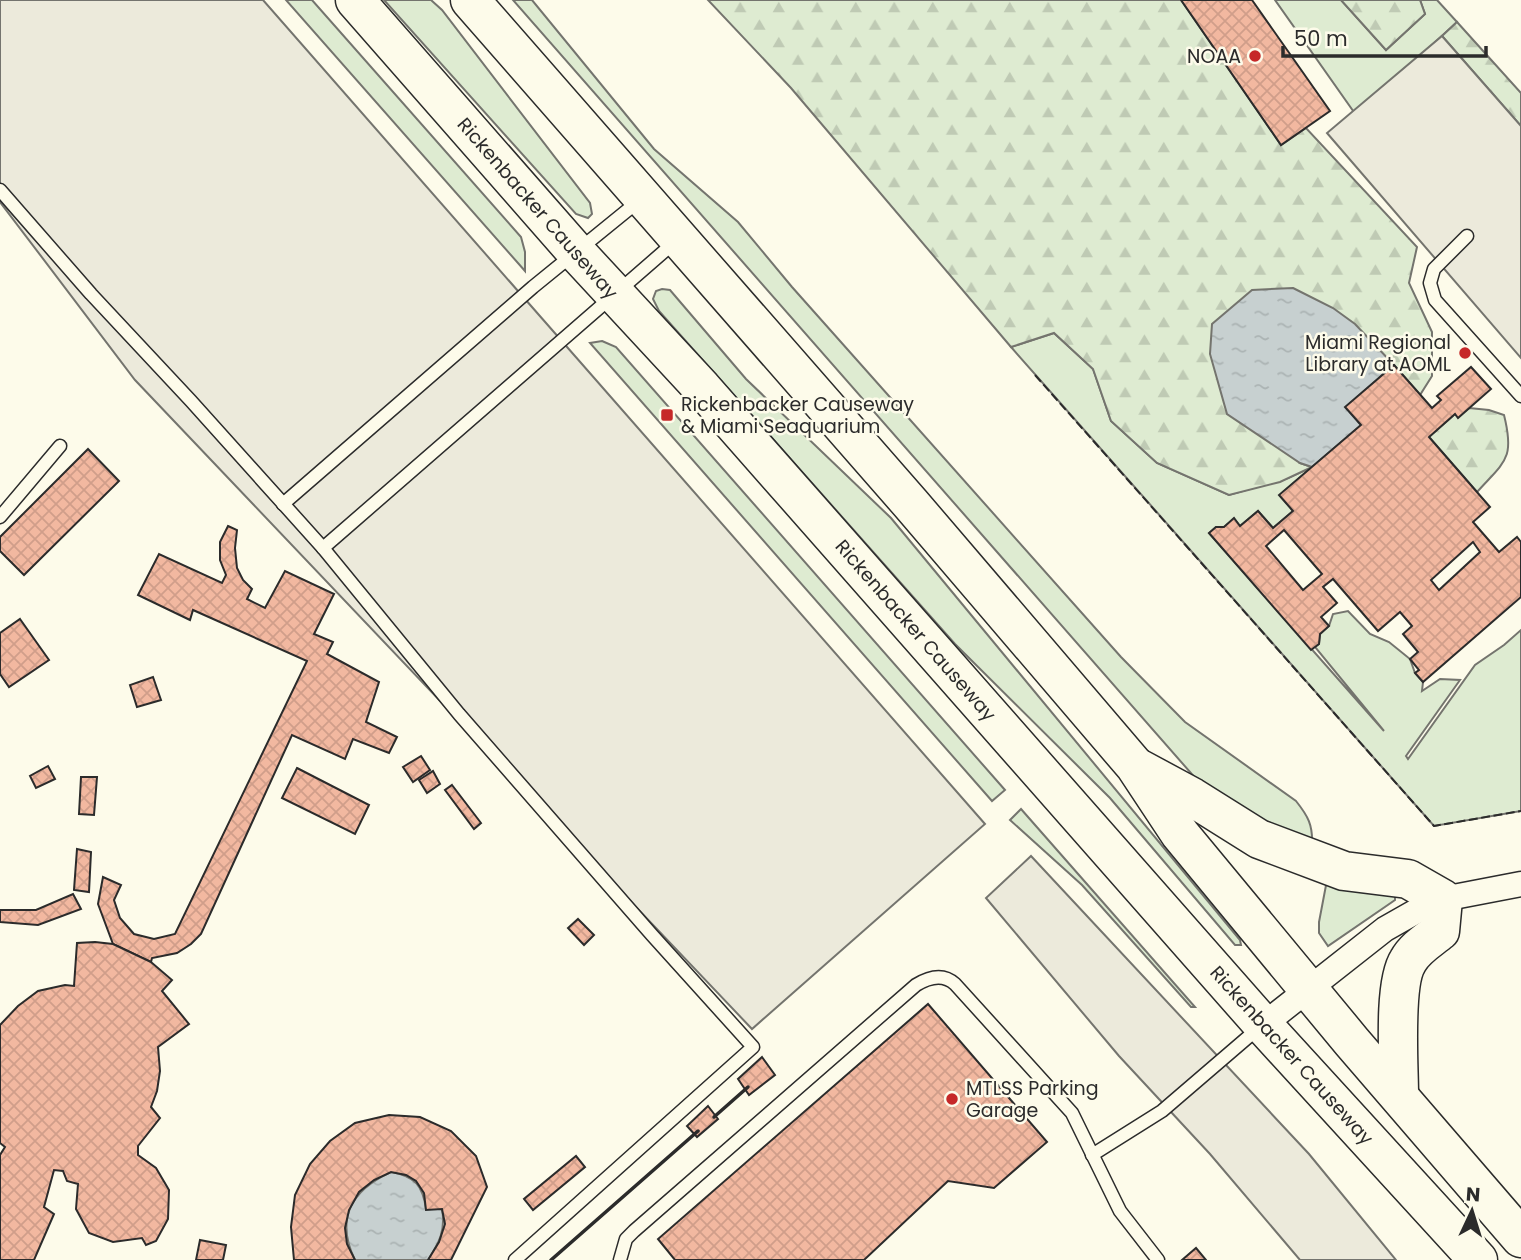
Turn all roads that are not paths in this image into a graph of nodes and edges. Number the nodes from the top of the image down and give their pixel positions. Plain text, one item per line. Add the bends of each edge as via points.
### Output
1 (355, 0) edge
2 (470, 0) edge
3 (0, 190) edge
4 (643, 197) junction
5 (1467, 236) dead end
6 (679, 238) junction
7 (576, 252) junction
8 (614, 294) junction
9 (1521, 396) edge
10 (60, 446) dead end
11 (283, 504) junction
12 (0, 517) edge
13 (323, 548) junction
14 (1135, 766) junction
15 (1521, 884) edge
16 (1443, 900) junction
17 (1308, 989) junction
18 (1263, 1025) junction
19 (1399, 1095) junction
20 (1092, 1155) junction
21 (1521, 1238) edge
22 (515, 1260) edge
23 (620, 1260) edge
24 (1158, 1260) edge
25 (1478, 1260) edge

1 - 7 main road, Rickenbacker Causeway
2 - 4 main road
3 - 11 lane
4 - 6 main road
4 - 7 lane
5 - 9 lane via 1434,269 1430,283 1435,300
6 - 8 lane
6 - 14 main road
7 - 8 main road, Rickenbacker Causeway
7 - 11 lane
8 - 13 lane
8 - 18 main road, Rickenbacker Causeway
10 - 12 lane
11 - 13 lane
13 - 22 lane via 498,759 753,1047
14 - 16 main road via 1259,839 1344,871 1408,879
14 - 17 main road via 1180,834
15 - 16 street
16 - 17 street via 1385,929
16 - 19 main road via 1440,931 1408,961 1399,984
17 - 18 street
17 - 19 main road
18 - 20 lane via 1162,1111
18 - 25 main road, Rickenbacker Causeway
19 - 21 main road
20 - 23 lane via 1072,1114 956,984 934,977 916,985 634,1231
20 - 24 lane via 1120,1211

